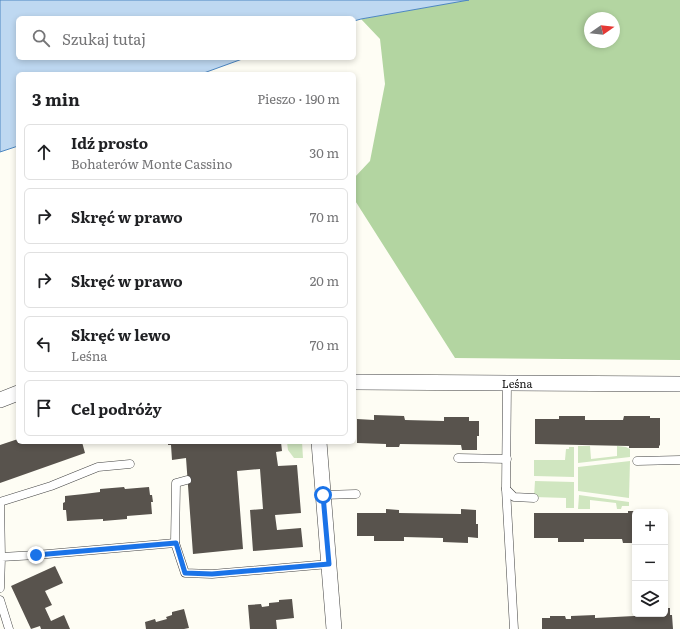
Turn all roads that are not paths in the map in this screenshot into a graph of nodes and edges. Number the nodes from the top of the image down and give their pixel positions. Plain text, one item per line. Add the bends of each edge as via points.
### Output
1 (356, 382) edge
2 (507, 383) junction
3 (680, 384) edge
4 (16, 394) edge
5 (0, 400) edge
6 (319, 444) edge
7 (458, 458) dead end
8 (506, 459) junction
9 (680, 460) edge
10 (637, 461) dead end
11 (130, 464) dead end
12 (187, 480) dead end
13 (506, 489) junction
14 (356, 494) dead end
15 (323, 495) junction
16 (534, 498) dead end
17 (0, 502) edge
18 (176, 543) junction
19 (1, 557) junction
20 (329, 564) junction
21 (0, 588) edge
22 (0, 600) edge
23 (9, 629) edge
24 (334, 629) edge
25 (514, 629) edge

1 - 2 street, Leśna
2 - 3 street, Leśna
2 - 8 lane
4 - 5 street
6 - 15 street
7 - 8 lane
8 - 13 lane
9 - 10 lane
11 - 17 lane via 98,467 51,486
12 - 18 lane via 176,483
13 - 16 lane via 514,497
13 - 25 lane
14 - 15 lane
15 - 20 street
17 - 19 lane
18 - 19 lane
18 - 20 lane via 185,573 212,574
19 - 21 lane
20 - 24 street
22 - 23 lane

